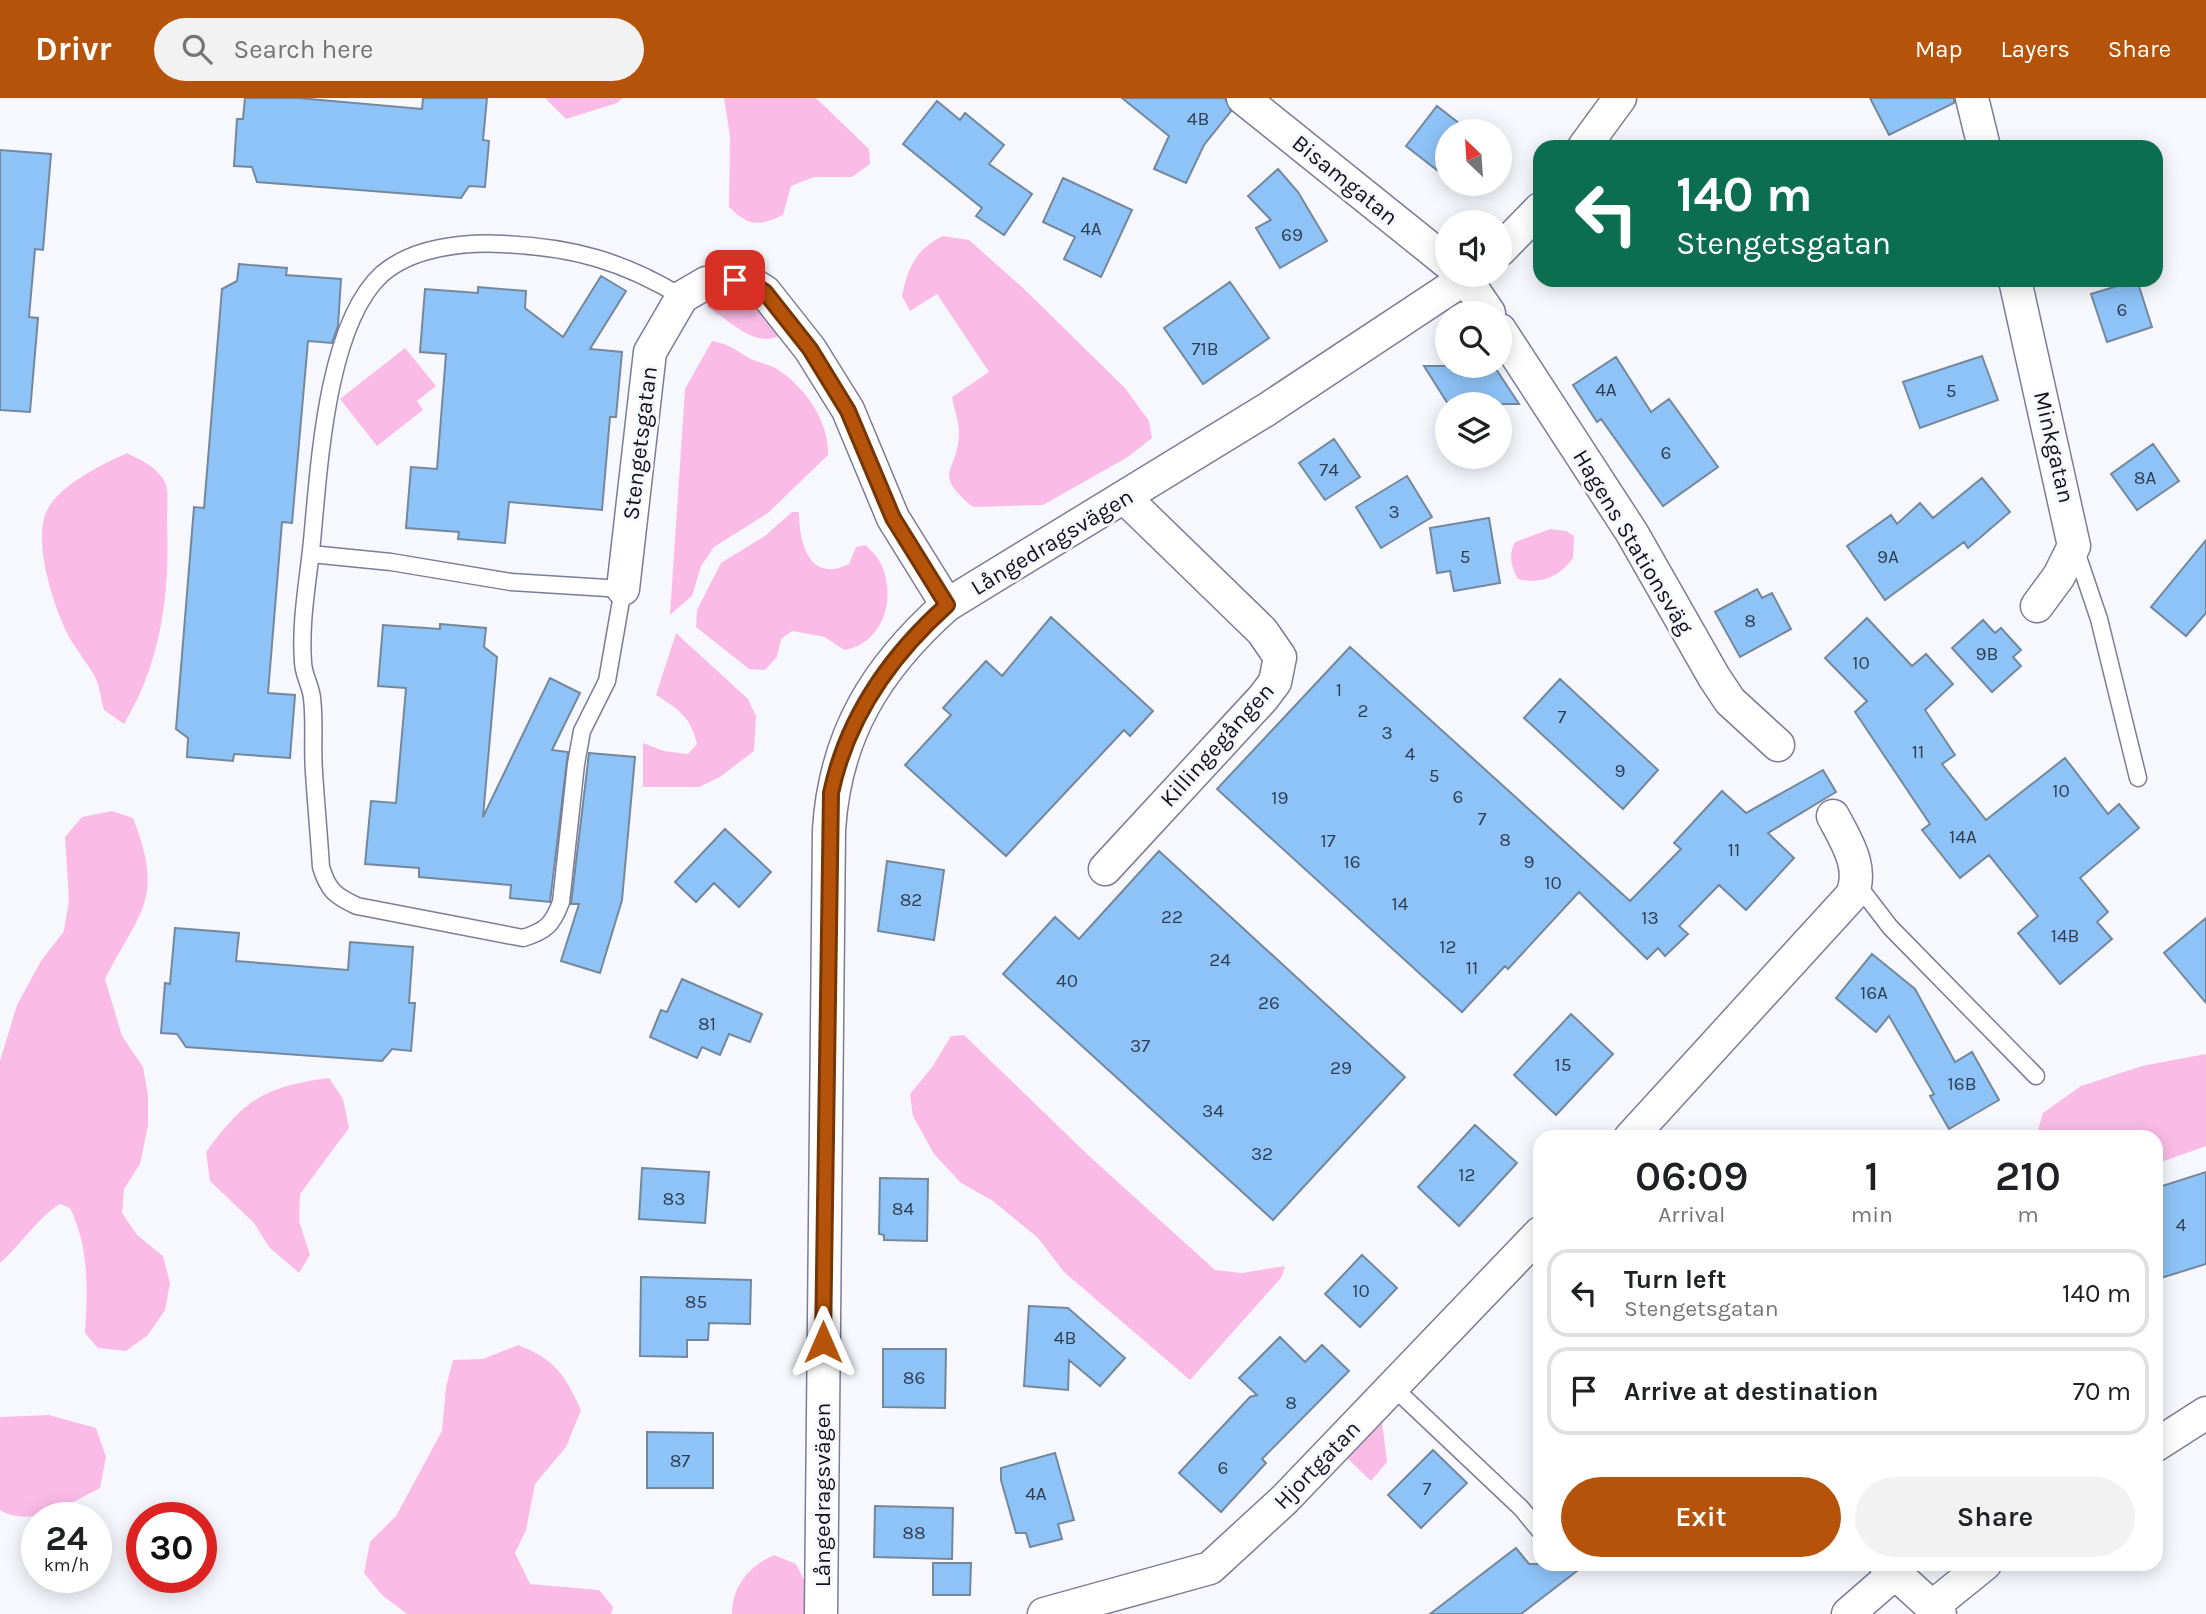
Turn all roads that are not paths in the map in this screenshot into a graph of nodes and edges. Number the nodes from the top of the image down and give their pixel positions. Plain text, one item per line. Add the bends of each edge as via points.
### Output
1 (1243, 98) edge
2 (1620, 98) edge
3 (1972, 98) edge
4 (1589, 140) edge
5 (1982, 140) edge
6 (1533, 216) edge
7 (1512, 238) edge
8 (1435, 251) edge
9 (1442, 287) edge
10 (2017, 287) edge
11 (682, 298) junction
12 (1512, 348) edge
13 (1124, 497) junction
14 (2074, 546) junction
15 (310, 554) junction
16 (622, 589) junction
17 (947, 605) junction
18 (2037, 606) dead end
19 (1778, 745) dead end
20 (2138, 778) dead end
21 (1833, 816) dead end
22 (1105, 869) dead end
23 (1857, 884) junction
24 (2036, 1076) dead end
25 (1637, 1130) edge
26 (1533, 1240) edge
27 (1393, 1387) junction
28 (2206, 1413) edge
29 (2163, 1441) edge
30 (1533, 1523) edge
31 (1888, 1571) edge
32 (1892, 1571) edge
33 (1978, 1571) edge
34 (1937, 1610) edge
35 (821, 1614) edge
36 (1044, 1614) edge
37 (1848, 1614) edge

1 - 8 street, Bisamgatan
2 - 4 street
3 - 5 street
6 - 7 street
9 - 13 street, Långedragsvägen via 1367,345
10 - 14 street, Minkgatan
11 - 15 lane via 645,274 585,253 538,246 480,243 434,249 382,274 358,306 337,359
11 - 16 street, Stengetsgatan via 650,352
11 - 17 street via 706,283 735,280 765,292 848,411 893,518
12 - 19 street, Hagens Stationsväg via 1632,533 1719,685
13 - 17 street, Långedragsvägen
13 - 22 street, Killingegången via 1262,631 1280,657 1275,682 1262,698
14 - 18 street
14 - 20 lane via 2099,619
15 - 16 lane via 511,582
15 - 16 lane via 304,590 303,666 312,694 321,867 329,889 357,906 523,938 544,932 555,920 561,902 582,731 607,681
17 - 35 street, Långedragsvägen via 915,634 863,703 846,739 831,793
21 - 23 street via 1851,849
23 - 24 lane via 1890,927
23 - 25 street via 1852,895
26 - 27 street, Hjortgatan
27 - 30 lane
27 - 36 street, Hjortgatan via 1255,1529 1209,1568
28 - 29 street
31 - 37 street
32 - 34 street
33 - 34 street

